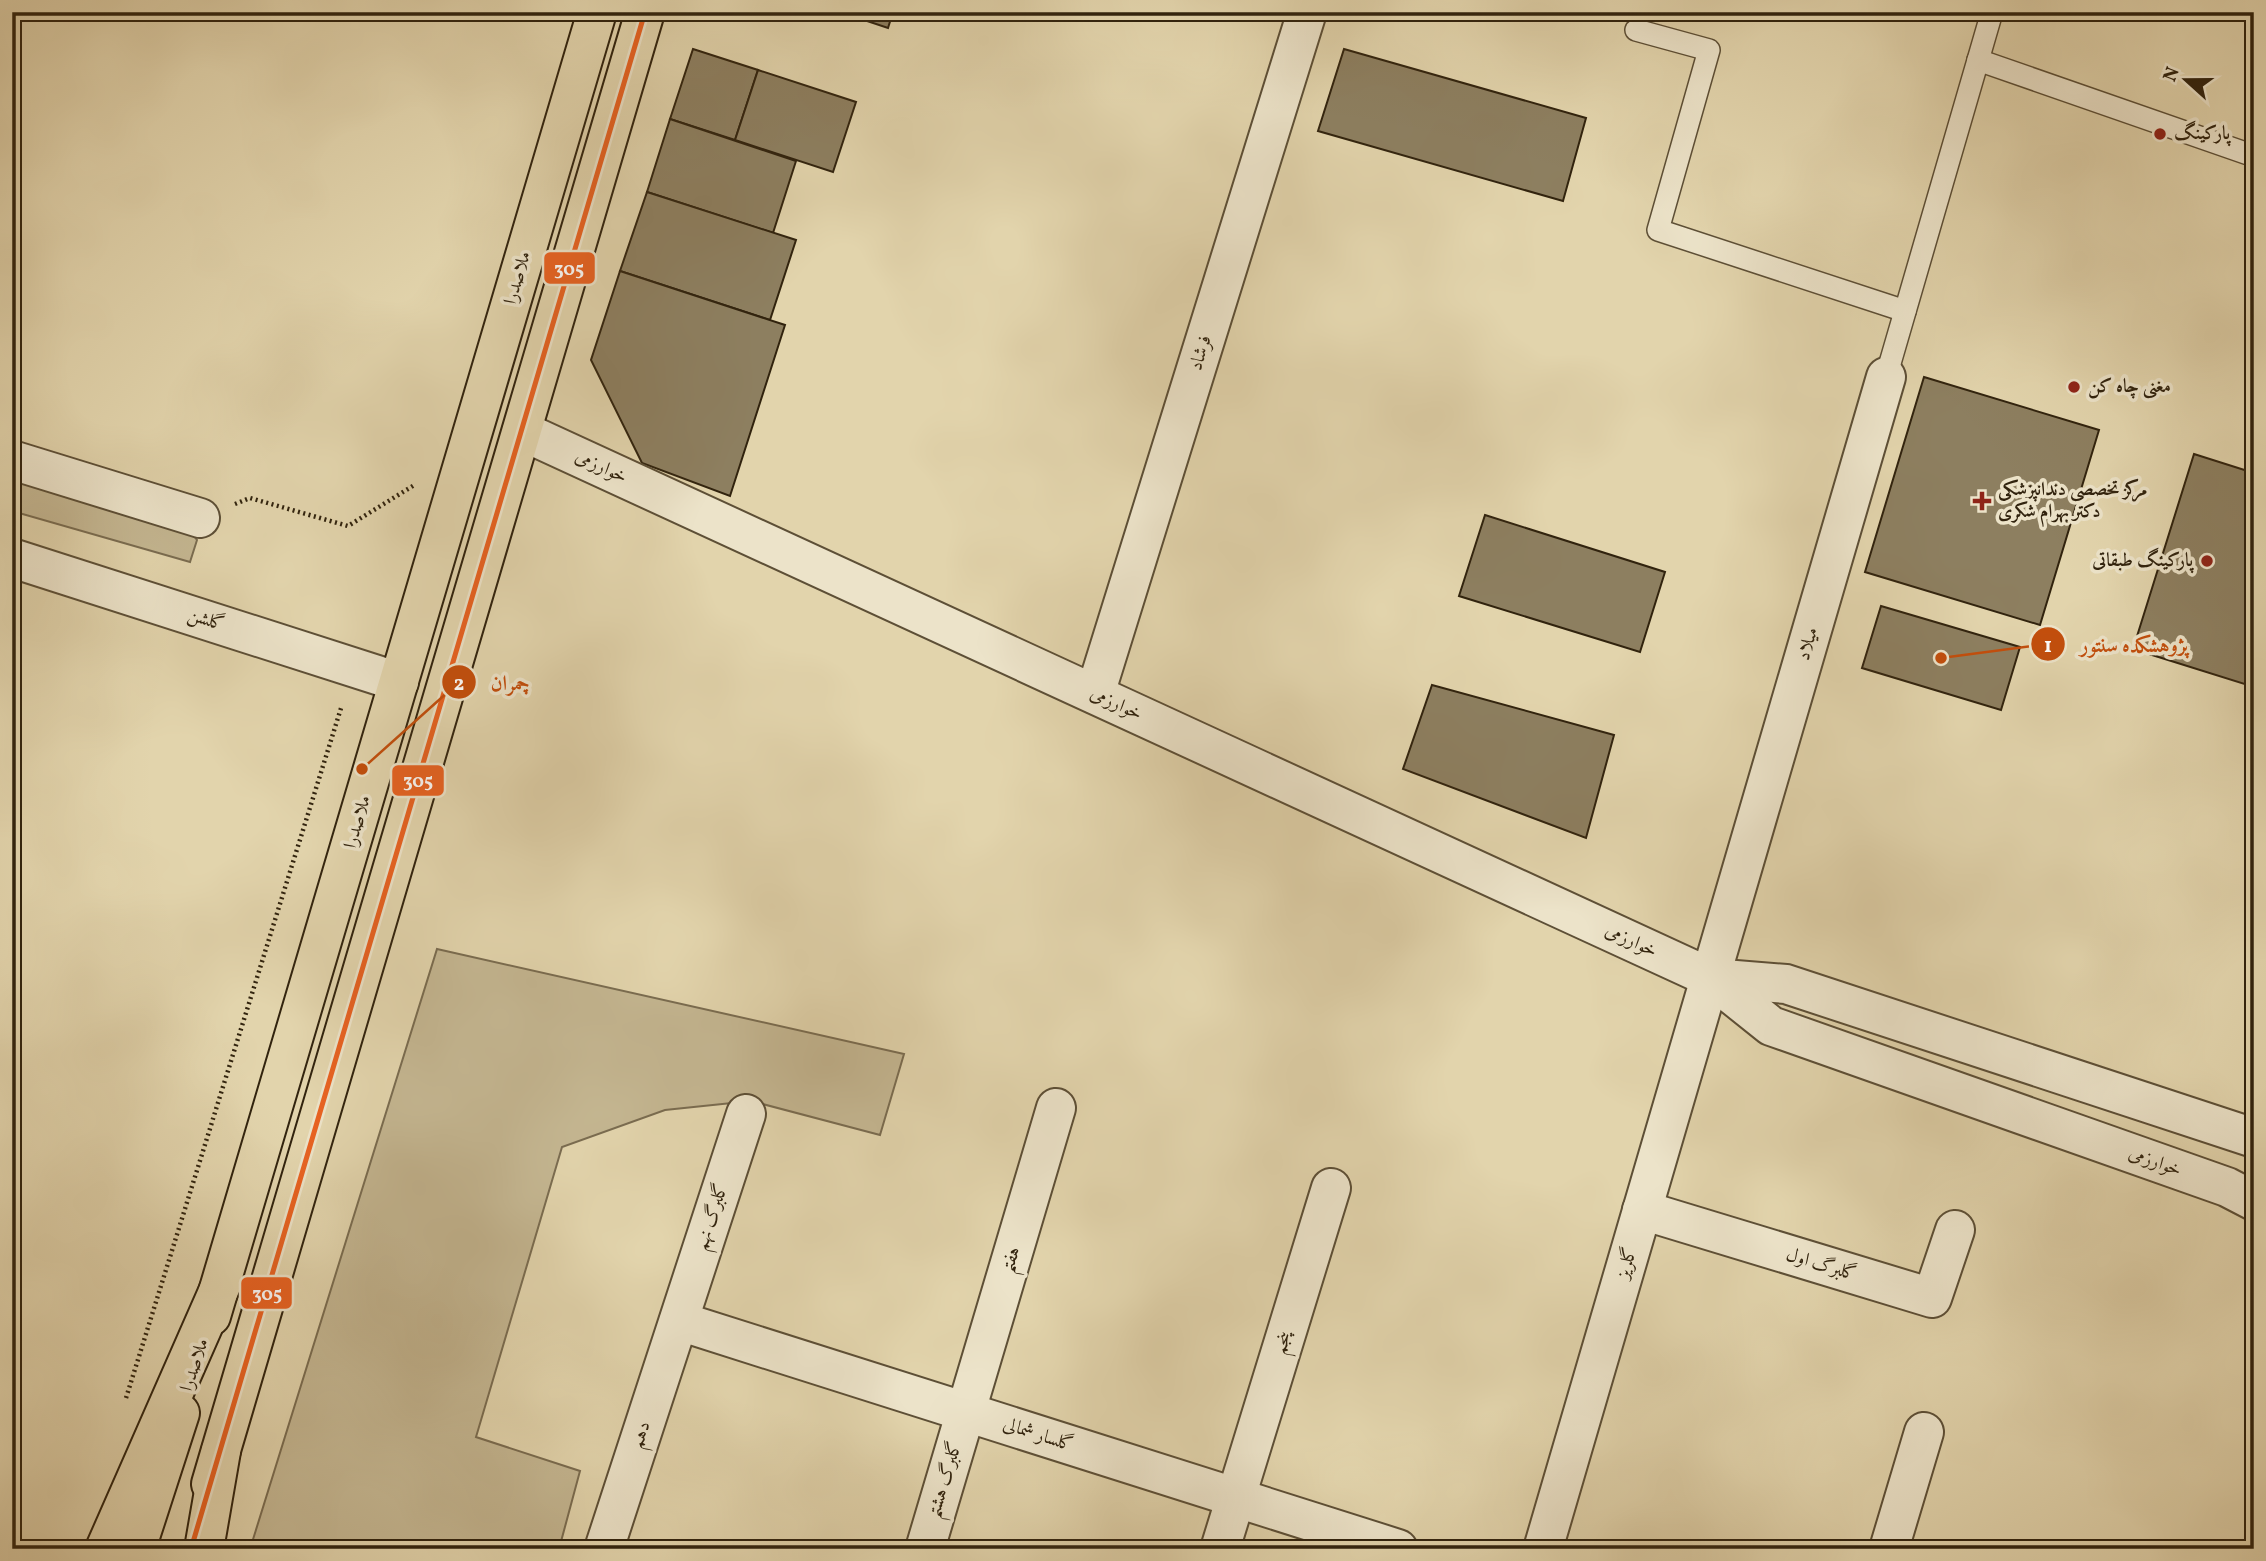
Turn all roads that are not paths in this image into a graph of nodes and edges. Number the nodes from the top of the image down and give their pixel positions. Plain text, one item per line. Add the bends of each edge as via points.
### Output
1 (597, 12) edge
2 (645, 12) edge
3 (1307, 12) edge
4 (1992, 12) edge
5 (1636, 30) dead end
6 (1978, 60) junction
7 (2254, 156) edge
8 (1905, 311) junction
9 (1886, 377) joint
10 (522, 431) junction
11 (12, 460) edge
12 (200, 519) road end
13 (12, 558) edge
14 (399, 681) junction
15 (1095, 694) junction
16 (1711, 978) junction
17 (1056, 1108) dead end
18 (746, 1114) dead end
19 (2254, 1138) edge
20 (1331, 1188) dead end
21 (2254, 1201) edge
22 (1642, 1210) junction
23 (1955, 1230) dead end
24 (222, 1283) junction
25 (679, 1321) junction
26 (965, 1412) junction
27 (1924, 1432) dead end
28 (221, 1451) junction
29 (1236, 1497) junction
30 (105, 1549) edge
31 (136, 1549) edge
32 (191, 1549) edge
33 (204, 1549) edge
34 (604, 1549) edge
35 (925, 1549) edge
36 (1220, 1549) edge
37 (1398, 1549) edge
38 (1543, 1549) edge
39 (1889, 1549) edge

1 - 14 main road, ملاصدرا
2 - 10 main road
3 - 15 street, فرشاد
4 - 6 lane, میلاد
5 - 8 lane via 1709,50 1658,230
6 - 7 lane
6 - 8 lane, میلاد
8 - 9 lane, میلاد
9 - 16 street, میلاد
10 - 15 street, خوارزمی
10 - 28 main road
11 - 12 street
13 - 14 street, گلشن
14 - 24 main road, ملاصدرا
15 - 16 street, خوارزمی
16 - 19 street, خوارزمی via 1786,984
16 - 21 street, خوارزمی via 1771,1026 2227,1187
16 - 22 street, گلریز
17 - 26 street, هفتم
18 - 25 street, گلبرگ نهم
20 - 29 street, پنجم
22 - 23 street, گلبرگ اول via 1931,1298
22 - 38 street, گلریز
24 - 30 main road
24 - 31 main road, ملاصدرا
25 - 26 street, گلسار شمالی
25 - 34 street, دهم
26 - 29 street, گلسار شمالی
26 - 35 street, گلبرگ هشتم
27 - 39 street
28 - 32 main road
28 - 33 main road
29 - 36 street, پنجم
29 - 37 street, گلسار شمالی

